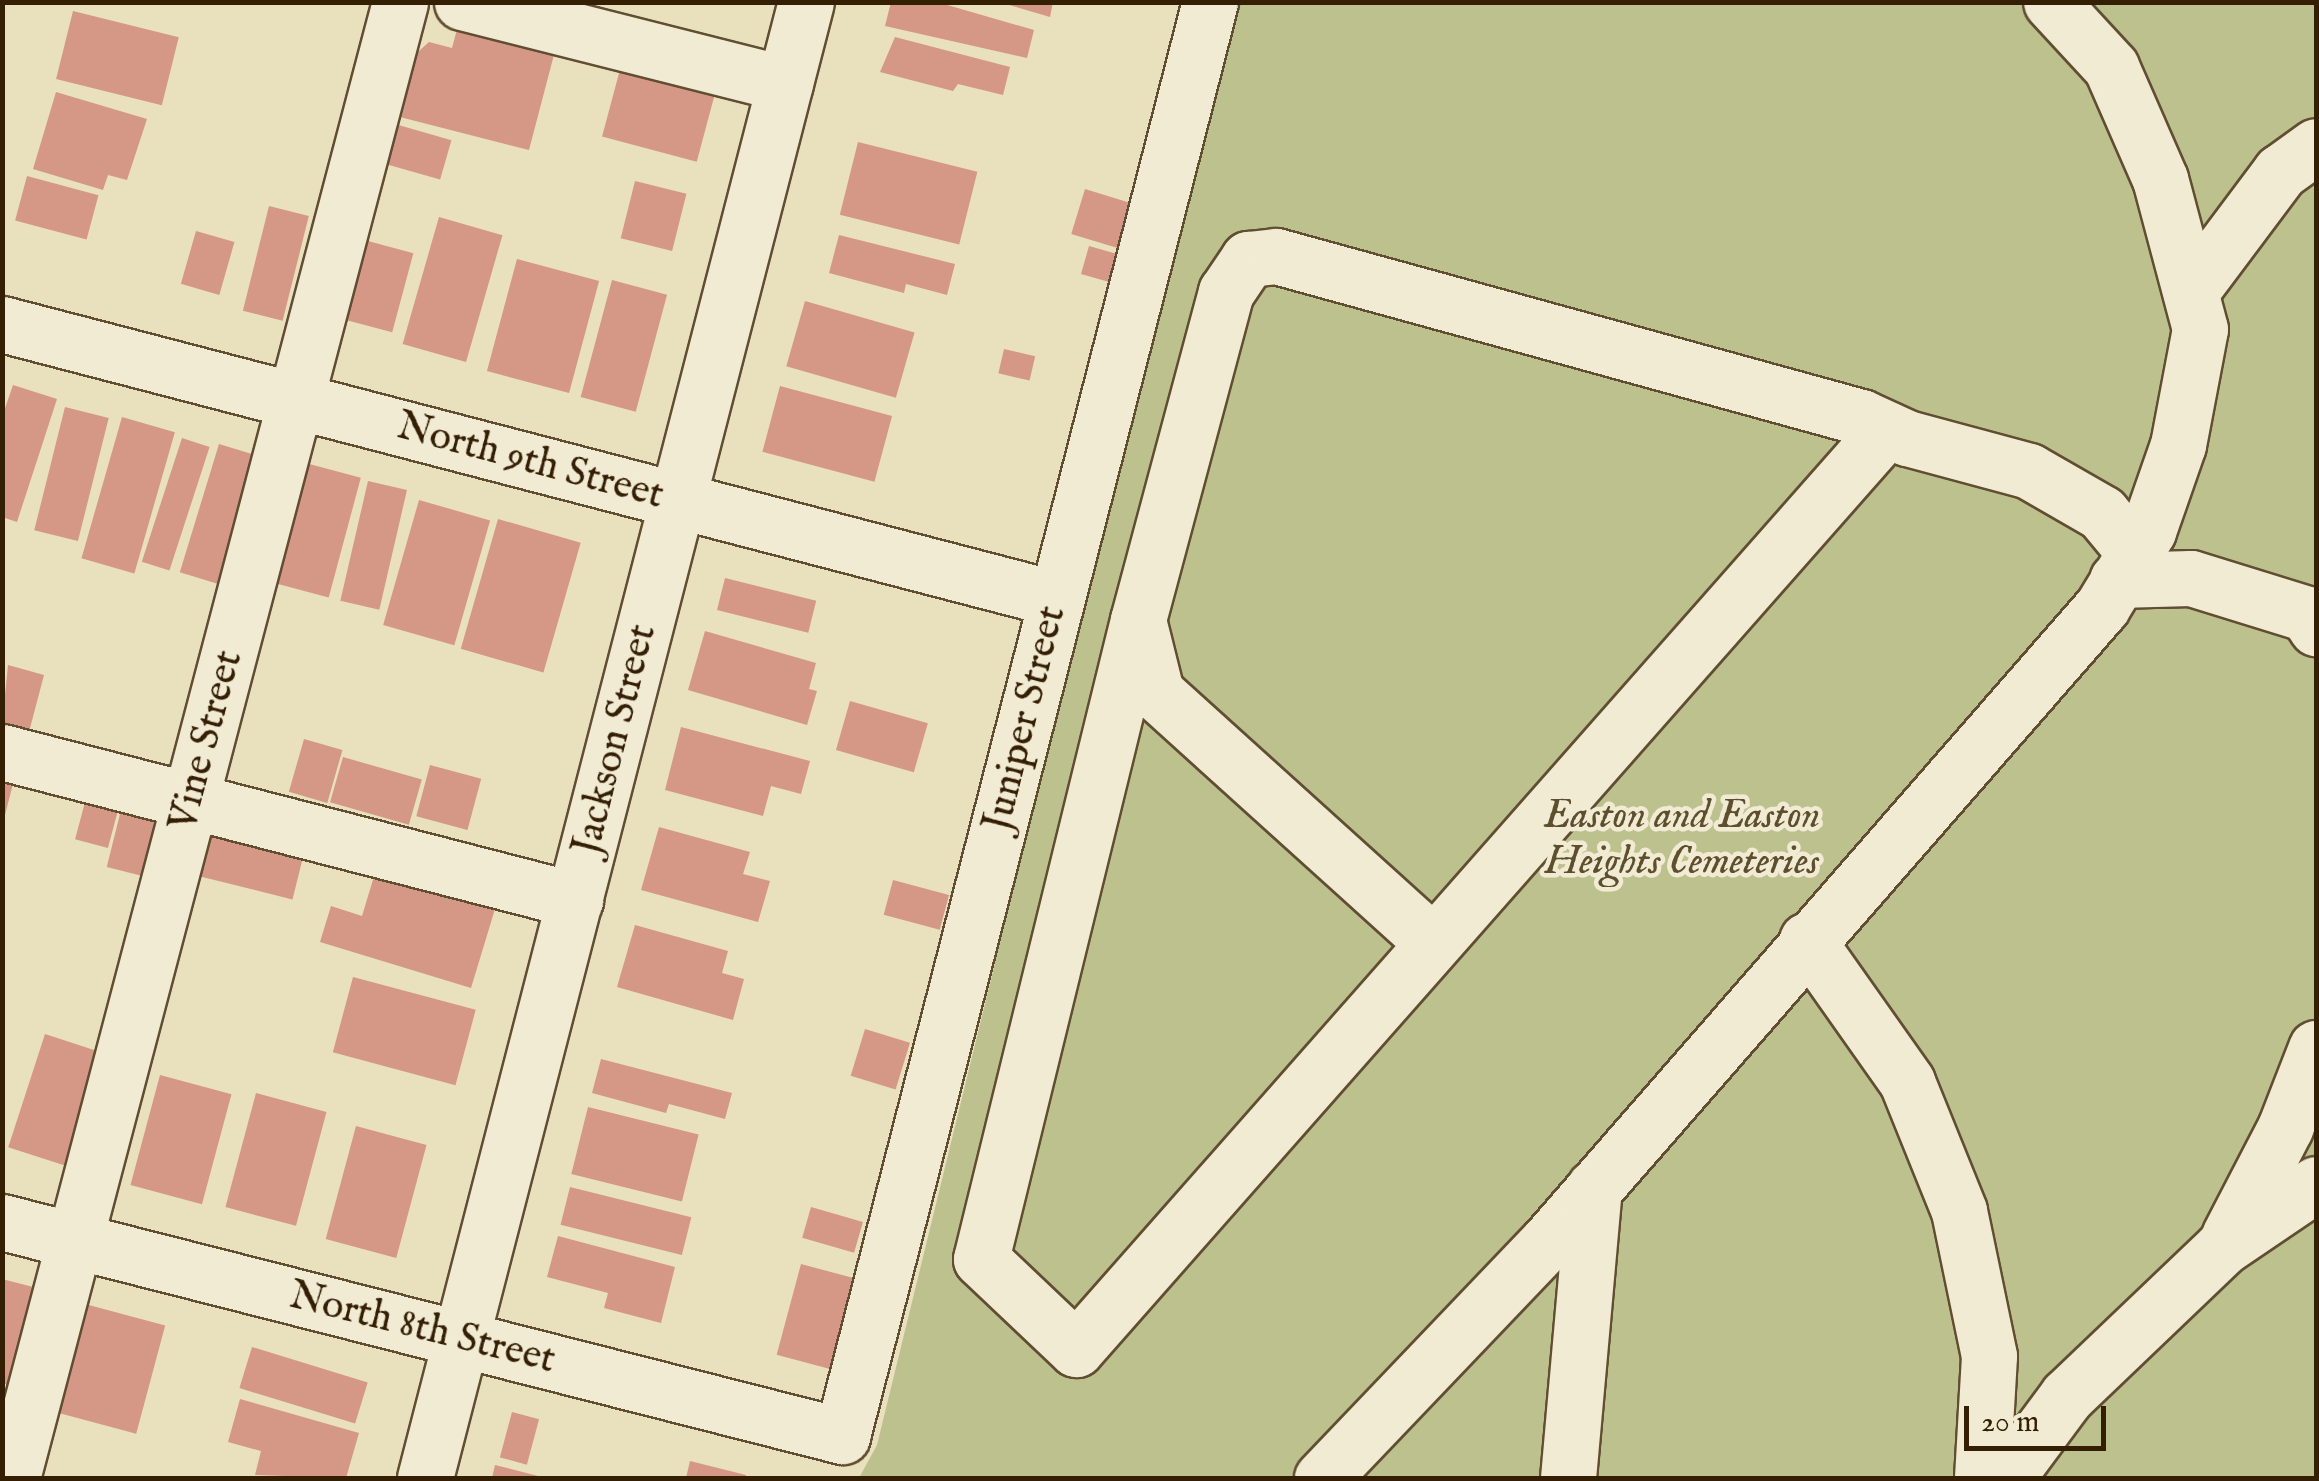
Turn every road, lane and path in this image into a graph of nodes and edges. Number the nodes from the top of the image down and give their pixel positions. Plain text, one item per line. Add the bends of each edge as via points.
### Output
1 (400, 2) edge
2 (462, 2) edge
3 (806, 2) edge
4 (1210, 2) edge
5 (2050, 2) edge
6 (785, 84) junction
7 (2316, 146) edge
8 (2191, 291) junction
9 (2, 324) edge
10 (296, 401) junction
11 (1887, 429) junction
12 (678, 500) junction
13 (2126, 566) junction
14 (1057, 599) junction
15 (1138, 620) junction
16 (2316, 628) edge
17 (2, 752) edge
18 (191, 801) junction
19 (575, 900) junction
20 (1430, 940) junction
21 (1807, 940) junction
22 (2316, 1048) edge
23 (2316, 1184) edge
24 (1594, 1188) junction
25 (2, 1222) edge
26 (75, 1240) junction
27 (2223, 1247) junction
28 (1503, 1289) junction
29 (1583, 1328) junction
30 (462, 1339) junction
31 (842, 1436) joint
32 (12, 1478) edge
33 (426, 1478) edge
34 (1322, 1478) edge
35 (1568, 1478) edge
36 (1982, 1478) edge
37 (2006, 1478) edge

1 - 10 street, Vine Street
2 - 6 street
3 - 6 street, Jackson Street
4 - 14 street, Juniper Street
5 - 8 street via 2111,68 2160,179
6 - 12 street, Jackson Street
7 - 8 street via 2280,172
8 - 13 street via 2200,330 2178,445
9 - 10 street, North 9th Street
10 - 12 street, North 9th Street
10 - 18 street, Vine Street
11 - 13 street via 2028,471 2102,513
11 - 15 street via 1276,256 1248,259 1226,292
11 - 20 street
12 - 14 street, North 9th Street
12 - 19 street, Jackson Street
13 - 16 street via 2191,578 2307,614
13 - 21 street via 2102,606
14 - 31 street, Juniper Street
15 - 20 street via 1156,692
15 - 20 street via 980,1259 1076,1349
17 - 18 street
18 - 19 street
18 - 26 street, Vine Street
19 - 30 street, Jackson Street
21 - 24 street
21 - 36 street via 1907,1082 1959,1211 1988,1356
22 - 27 street via 2285,1128
23 - 27 street
24 - 28 street
24 - 29 street
25 - 26 street, North 8th Street
26 - 30 street, North 8th Street
26 - 32 street, Vine Street
27 - 37 street via 2067,1396
28 - 29 street via 1550,1304
28 - 34 street
29 - 35 street
30 - 31 street, North 8th Street
30 - 33 street, Jackson Street

